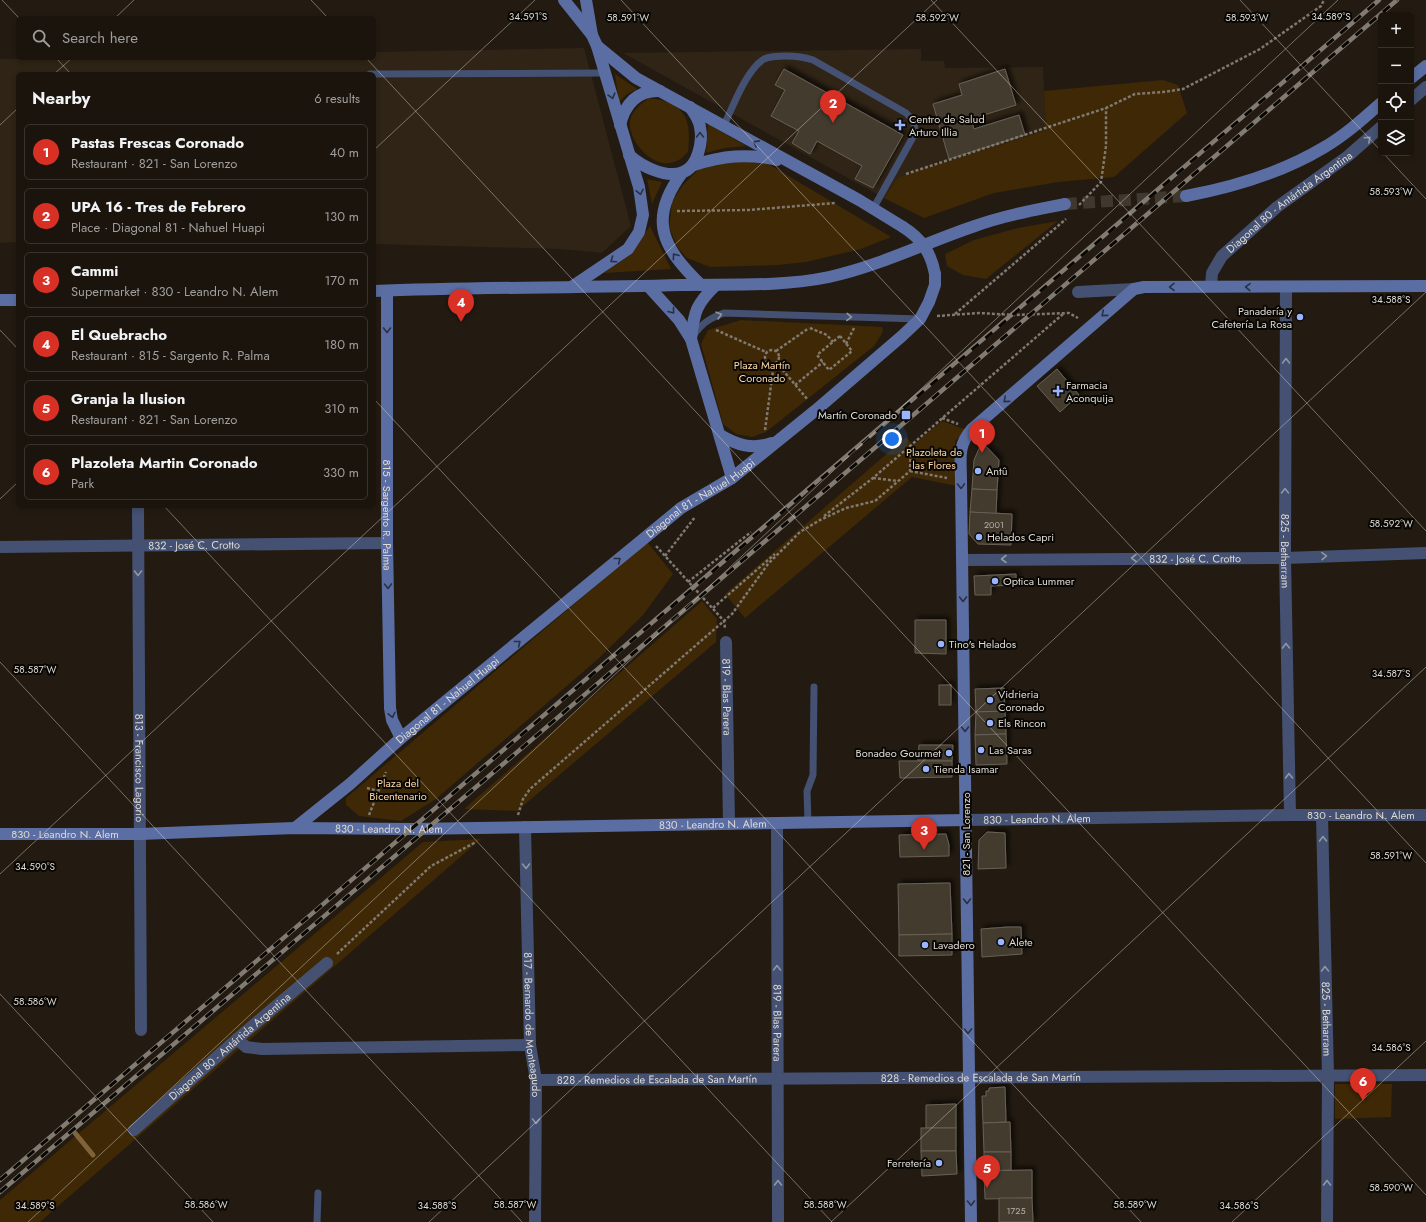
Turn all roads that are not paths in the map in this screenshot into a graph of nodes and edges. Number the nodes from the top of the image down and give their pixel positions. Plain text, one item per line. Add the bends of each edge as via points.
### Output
1 (564, 0) edge
2 (586, 0) edge
3 (595, 40) junction
4 (1426, 66) edge
5 (605, 73) junction
6 (376, 74) edge
7 (1414, 76) edge
8 (1426, 86) edge
9 (662, 91) junction
10 (1414, 97) edge
11 (1378, 105) edge
12 (690, 107) junction
13 (620, 125) junction
14 (724, 125) junction
15 (1378, 130) edge
16 (629, 155) junction
17 (790, 163) junction
18 (694, 164) junction
19 (682, 173) junction
20 (1186, 196) tunnel mouth
21 (1065, 204) tunnel mouth
22 (873, 209) junction
23 (701, 285) junction
24 (716, 285) junction
25 (573, 286) junction
26 (648, 286) junction
27 (1211, 286) junction
28 (1426, 286) edge
29 (1286, 287) junction
30 (1134, 289) junction
31 (387, 290) junction
32 (376, 291) edge
33 (1078, 292) dead end
34 (0, 300) edge
35 (16, 300) edge
36 (920, 318) junction
37 (691, 339) junction
38 (720, 434) junction
39 (777, 441) junction
40 (732, 478) junction
41 (138, 508) edge
42 (387, 543) junction
43 (138, 546) junction
44 (0, 547) edge
45 (1426, 553) edge
46 (1285, 558) junction
47 (963, 560) junction
48 (726, 642) road end
49 (814, 687) dead end
50 (401, 738) junction
51 (1290, 815) junction
52 (1426, 815) edge
53 (1322, 816) junction
54 (967, 820) junction
55 (808, 823) junction
56 (729, 824) junction
57 (777, 824) junction
58 (520, 827) junction
59 (295, 828) junction
60 (0, 834) edge
61 (140, 834) junction
62 (327, 964) road end
63 (141, 1030) dead end
64 (237, 1039) junction
65 (530, 1045) junction
66 (1328, 1075) junction
67 (1426, 1075) edge
68 (968, 1076) junction
69 (776, 1077) junction
70 (536, 1080) junction
71 (134, 1130) dead end
72 (318, 1192) dead end
73 (318, 1222) edge
74 (535, 1222) edge
75 (778, 1222) edge
76 (971, 1222) edge
77 (1327, 1222) edge

1 - 3 street
2 - 3 street
3 - 5 street
3 - 9 street via 627,72
4 - 7 street
5 - 6 lane
5 -> 13 street
8 - 10 street
9 - 12 street
9 - 13 street via 642,93 632,100
11 - 20 street via 1324,148 1290,165 1245,182
12 - 14 street, Diagonal 81 - Nahuel Huapi
18 -> 12 street via 700,146 700,126
13 - 16 street
17 -> 14 street, Diagonal 81 - Nahuel Huapi
14 - 22 lane via 746,81 763,60 771,57 796,56 813,60 914,120 916,128 913,137
27 -> 15 street, Diagonal 80 - Antártida Argentina via 1212,273 1222,256 1290,197 1348,156
16 - 19 street via 640,165 651,169
16 -> 25 street via 641,198 643,215 640,232 628,249
17 - 18 street, Diagonal 81 - Nahuel Huapi via 750,155 716,158
17 - 22 street, Diagonal 81 - Nahuel Huapi
18 - 19 street
23 -> 19 street via 672,253 663,230 663,212 673,186
21 - 24 street via 975,226 882,261 829,277 789,282
22 - 36 street, Diagonal 81 - Nahuel Huapi, bridge via 922,242 933,262 935,286
23 - 24 street
23 - 26 street
24 - 37 street via 698,305 692,322
25 - 26 street
25 - 31 street
26 -> 37 street via 674,314
29 -> 27 street
27 -> 30 street
28 - 29 street
46 -> 29 street, 825 - Betharram
30 - 33 street
30 -> 47 street, 821 - San Lorenzo via 964,438 961,447
31 - 32 street
31 -> 42 street, 815 - Sargento R. Palma
34 - 35 street
37 -> 36 lane via 702,324 724,313
36 - 39 street, Diagonal 81 - Nahuel Huapi
37 - 38 street
38 - 39 street via 733,443 747,447
38 - 40 street
39 - 40 street, Diagonal 81 - Nahuel Huapi
50 -> 40 street, Diagonal 81 - Nahuel Huapi via 681,508
41 - 43 street, 813 - Francisco Lagorio
42 - 43 street, 832 - José C. Crotto
42 -> 50 street, 815 - Sargento R. Palma via 390,708 392,720
43 - 44 street, 832 - José C. Crotto
43 -> 61 street, 813 - Francisco Lagorio
46 -> 45 street, 832 - José C. Crotto
46 -> 47 street, 832 - José C. Crotto
51 -> 46 street, 825 - Betharram
47 -> 54 street, 821 - San Lorenzo
48 - 56 street, 819 - Blas Parera
49 - 55 lane via 813,775 807,791
50 - 59 street, Diagonal 81 - Nahuel Huapi via 350,784
51 - 53 street, 830 - Leandro N. Alem
51 - 54 street, 830 - Leandro N. Alem
52 - 53 street, 830 - Leandro N. Alem
66 -> 53 street, 825 - Betharram
54 - 55 street, 830 - Leandro N. Alem
54 -> 68 street, 821 - San Lorenzo
55 - 57 street, 830 - Leandro N. Alem
56 - 57 street, 830 - Leandro N. Alem
56 - 58 street, 830 - Leandro N. Alem
69 -> 57 street, 819 - Blas Parera
58 - 59 street, 830 - Leandro N. Alem
58 -> 65 street, 817 - Bernardo de Monteagudo
59 - 61 street, 830 - Leandro N. Alem
60 - 61 street, 830 - Leandro N. Alem
61 - 63 street, 813 - Francisco Lagorio
62 - 64 street, Diagonal 80 - Antártida Argentina
64 - 65 street via 246,1047 262,1049
64 - 71 street, Diagonal 80 - Antártida Argentina
65 - 70 street, 817 - Bernardo de Monteagudo
66 - 67 street, 828 - Remedios de Escalada de San Martín
66 - 68 street, 828 - Remedios de Escalada de San Martín
77 -> 66 street, 825 - Betharram
68 - 69 street, 828 - Remedios de Escalada de San Martín
68 -> 76 street, 821 - San Lorenzo
69 - 70 street, 828 - Remedios de Escalada de San Martín
75 -> 69 street, 819 - Blas Parera
70 -> 74 street, 817 - Bernardo de Monteagudo
72 - 73 lane

